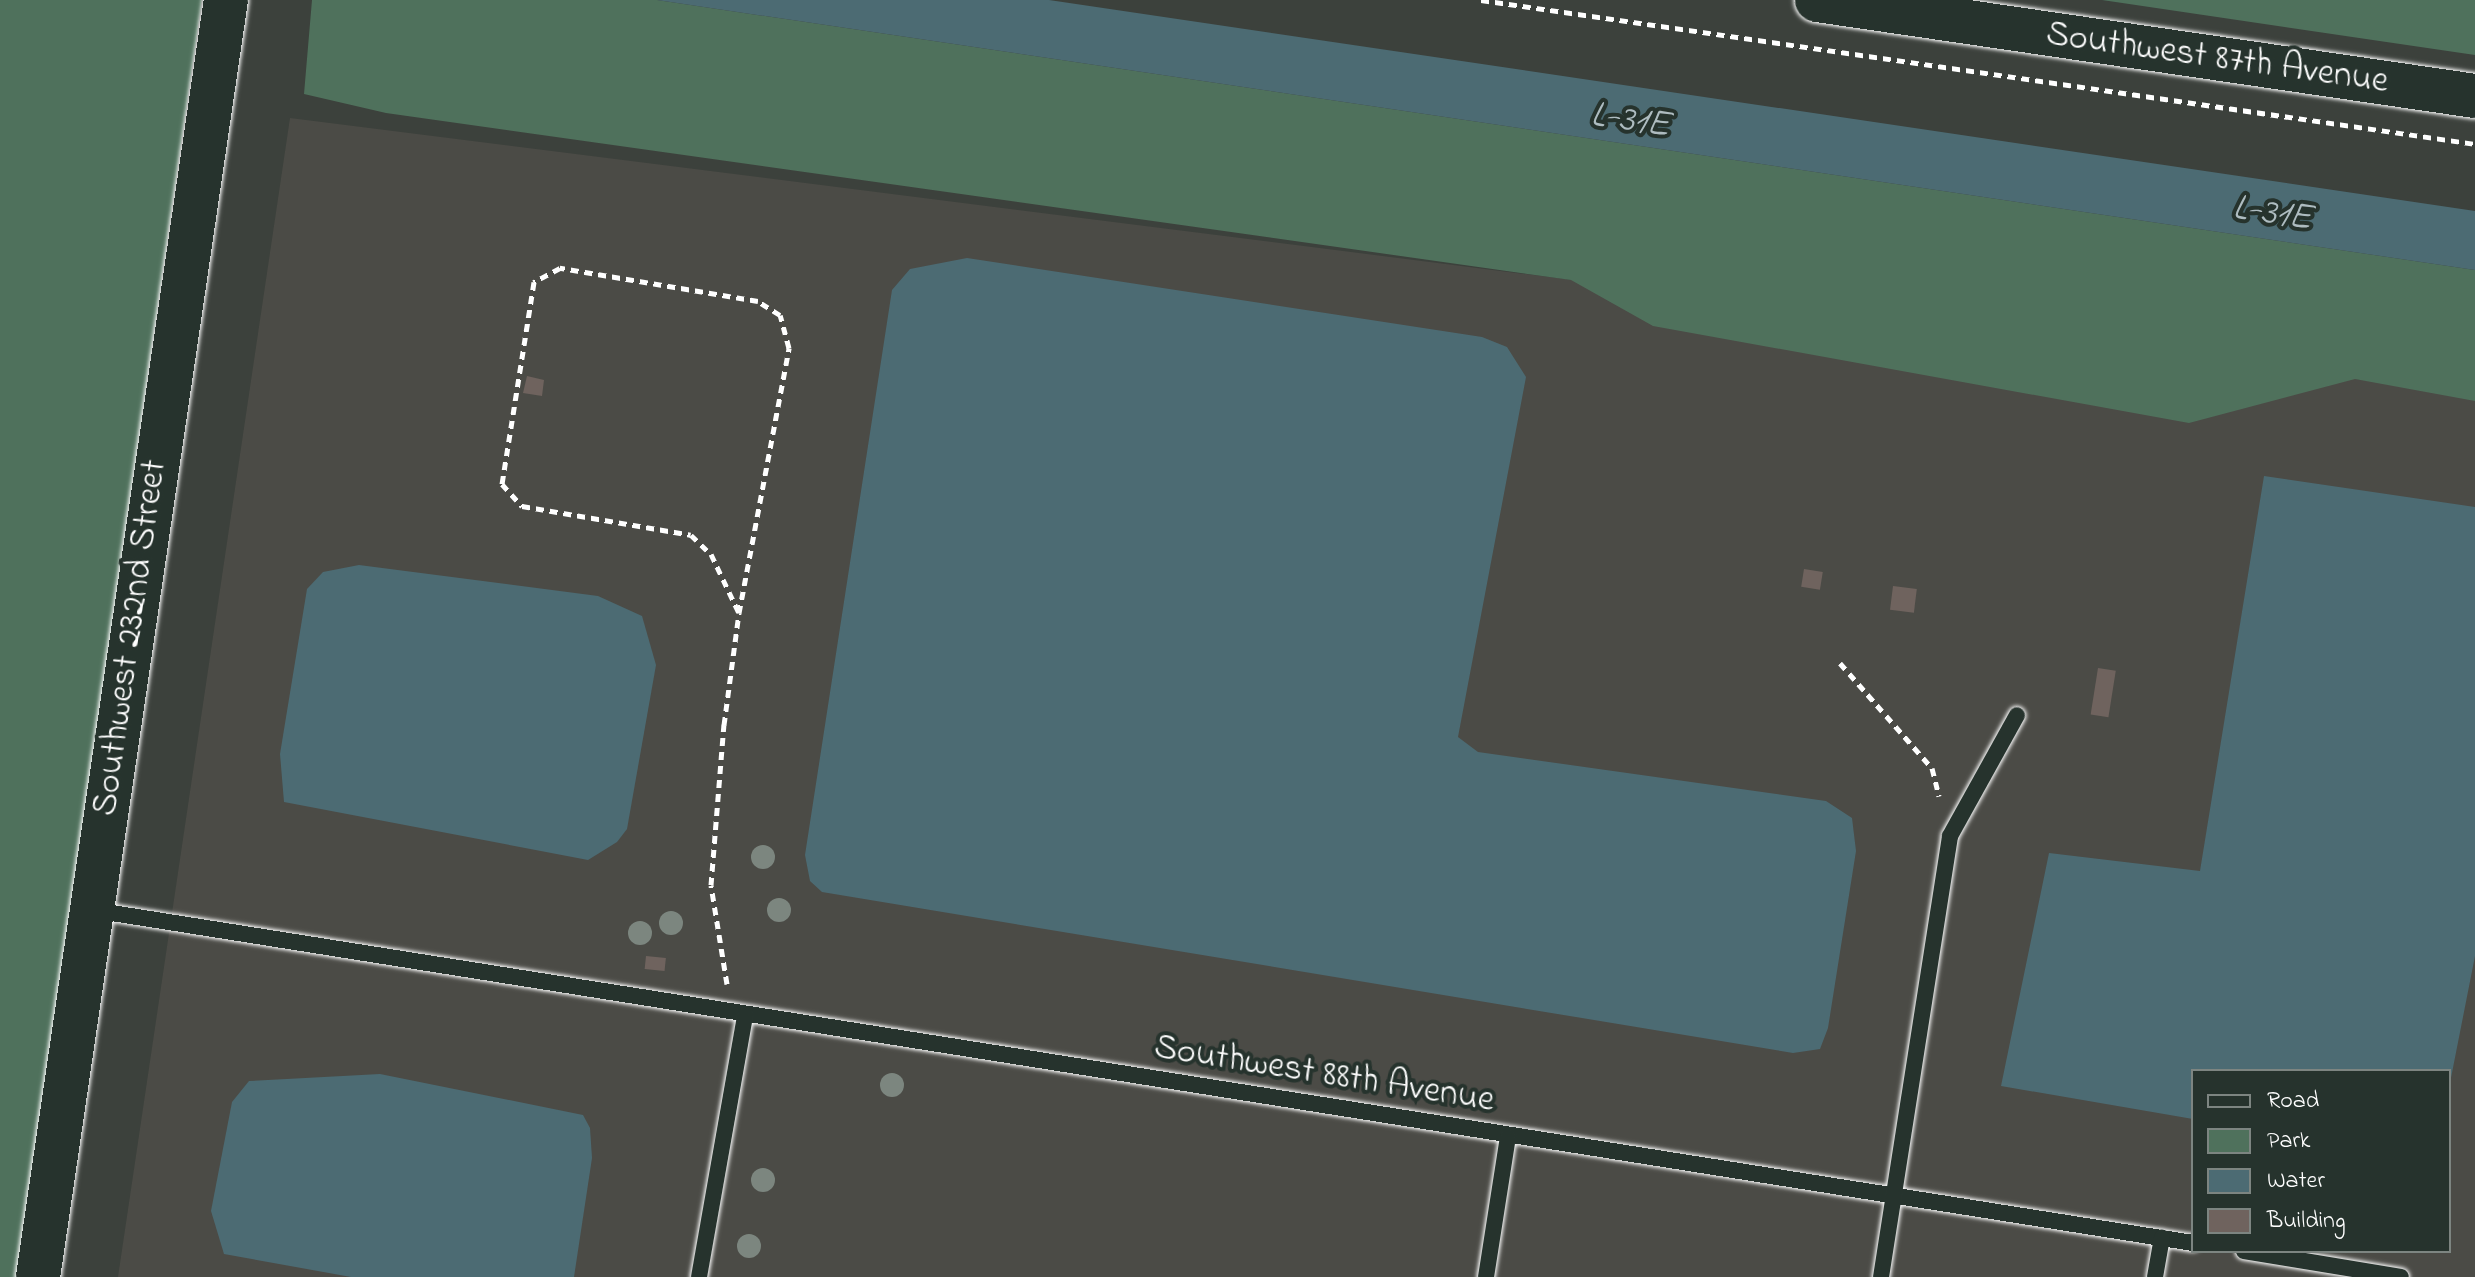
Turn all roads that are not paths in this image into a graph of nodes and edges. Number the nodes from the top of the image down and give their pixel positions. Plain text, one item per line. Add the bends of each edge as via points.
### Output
1 (226, 0) edge
2 (1817, 0) edge
3 (2475, 96) edge
4 (2017, 715) dead end
5 (92, 910) junction
6 (739, 1014) junction
7 (1508, 1137) junction
8 (1895, 1194) junction
9 (2162, 1238) junction
10 (2191, 1243) edge
11 (2256, 1253) edge
12 (38, 1277) edge
13 (699, 1277) edge
14 (1486, 1277) edge
15 (1881, 1277) edge
16 (2155, 1277) edge
17 (2400, 1277) edge

1 - 5 street, Southwest 232nd Street
2 - 3 street, Southwest 87th Avenue
4 - 8 lane via 1950,836
5 - 6 lane, Southwest 88th Avenue
5 - 12 street, Southwest 232nd Street
6 - 7 lane, Southwest 88th Avenue
6 - 13 lane
7 - 8 lane, Southwest 88th Avenue
7 - 14 lane
8 - 9 lane, Southwest 88th Avenue
8 - 15 lane
9 - 10 lane, Southwest 88th Avenue
9 - 16 lane
11 - 17 lane

